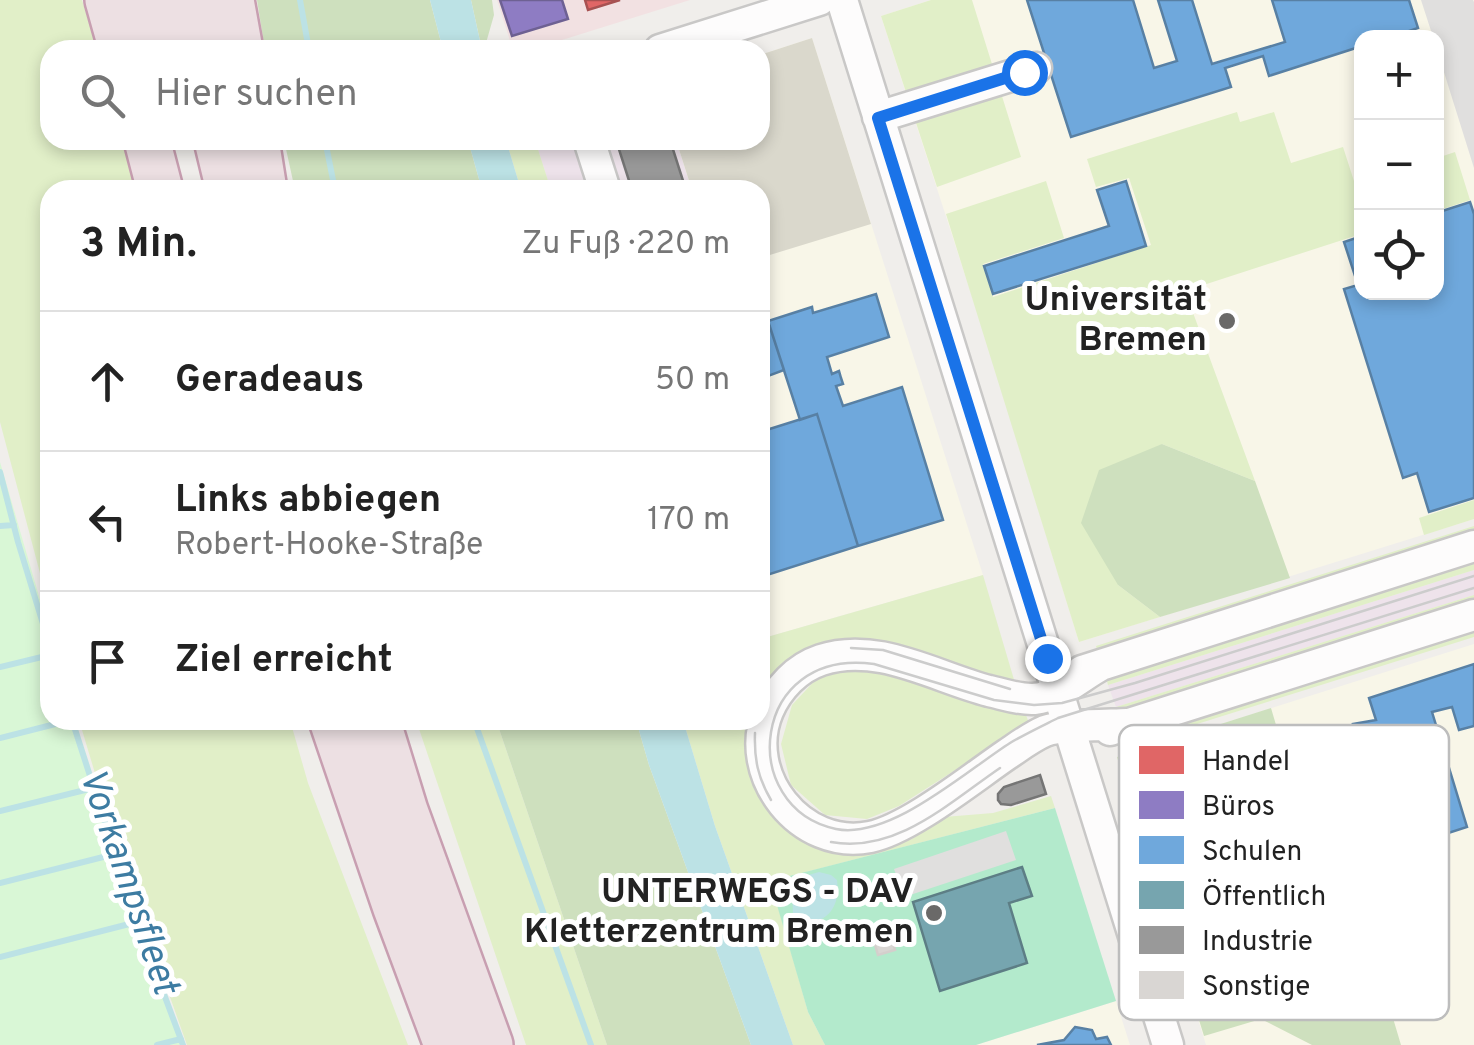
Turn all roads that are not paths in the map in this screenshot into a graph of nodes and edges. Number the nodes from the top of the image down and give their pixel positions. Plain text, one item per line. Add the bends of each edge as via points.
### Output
1 (108, 0) edge
2 (147, 0) edge
3 (188, 0) edge
4 (231, 0) edge
5 (819, 0) edge
6 (842, 0) edge
7 (119, 40) edge
8 (155, 40) edge
9 (196, 40) edge
10 (238, 40) edge
11 (692, 40) edge
12 (1036, 68) dead end
13 (878, 118) junction
14 (149, 150) edge
15 (177, 150) edge
16 (220, 150) edge
17 (258, 150) edge
18 (592, 150) edge
19 (157, 180) edge
20 (183, 180) edge
21 (227, 180) edge
22 (262, 180) edge
23 (603, 180) edge
24 (1474, 546) edge
25 (1474, 614) edge
26 (1056, 686) junction
27 (770, 707) edge
28 (1122, 725) edge
29 (1119, 726) edge
30 (335, 730) edge
31 (379, 730) edge
32 (763, 730) edge
33 (1072, 735) junction
34 (1119, 887) edge
35 (1160, 1020) edge
36 (447, 1045) edge
37 (490, 1045) edge
38 (1168, 1045) edge

1 - 7 highway
2 - 8 highway
3 - 9 highway
4 - 10 highway
5 - 11 street
6 - 13 street
12 - 13 street
13 - 26 street
14 - 19 highway
15 - 20 highway
16 - 21 highway
17 - 22 highway
18 - 23 street
24 - 26 street via 1101,665
25 - 28 street
26 - 27 street via 1034,698 1009,696 860,654 803,668
26 - 33 street
29 - 33 street
30 - 36 highway
31 - 37 highway
32 - 33 street via 764,769 780,801 808,826 853,838 916,816 1038,734 1052,729
33 - 34 street
35 - 38 street

